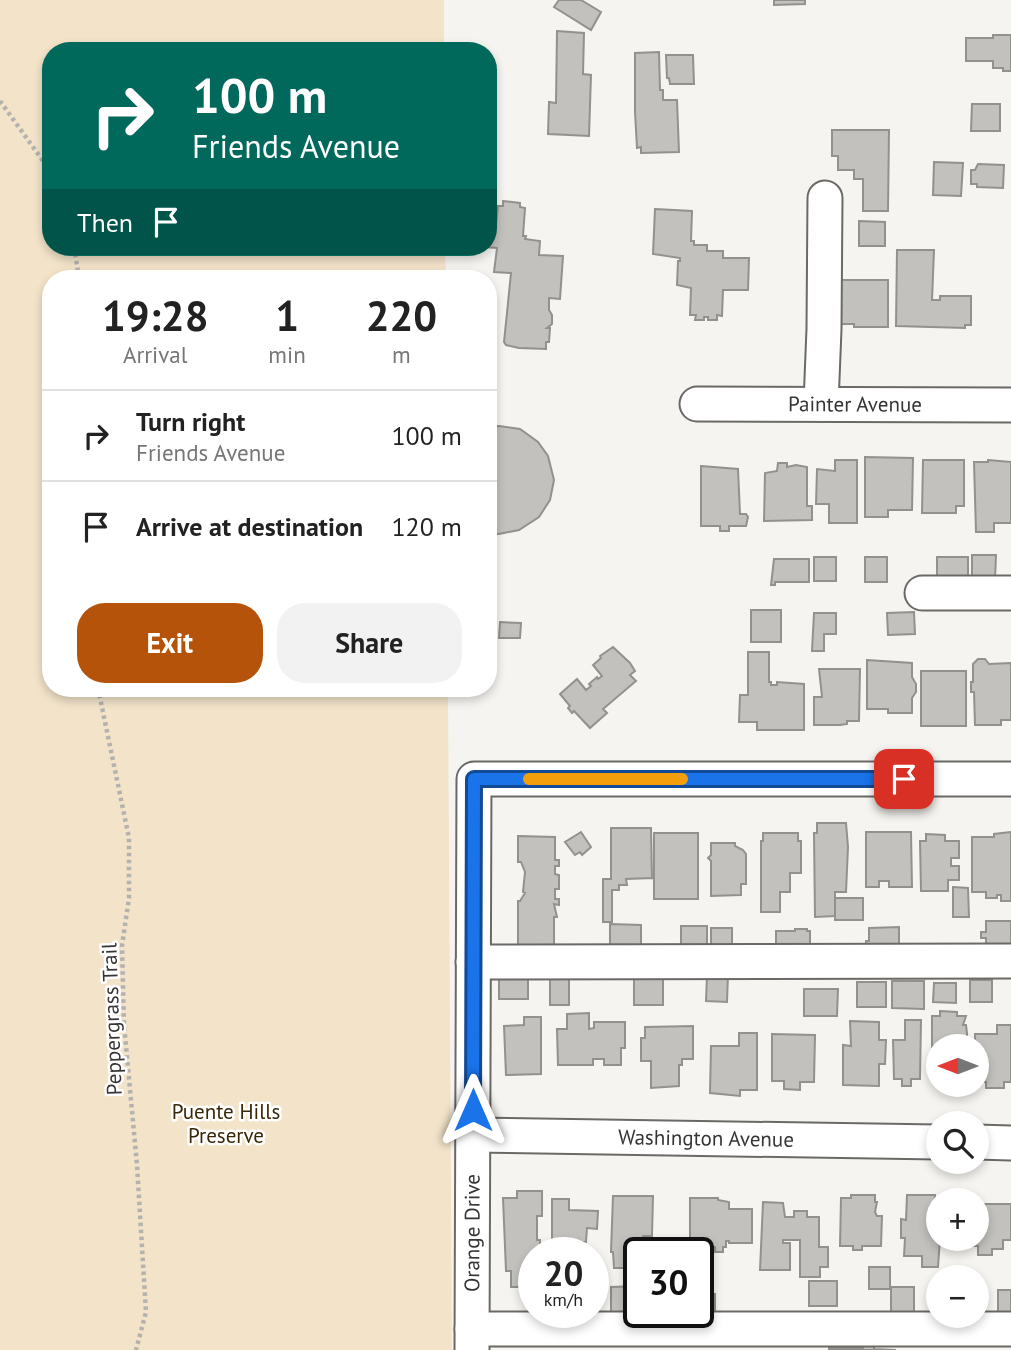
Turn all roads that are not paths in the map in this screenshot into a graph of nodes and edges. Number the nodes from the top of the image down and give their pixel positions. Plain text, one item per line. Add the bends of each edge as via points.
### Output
1 (825, 198) dead end
2 (697, 404) dead end
3 (821, 404) junction
4 (1011, 405) edge
5 (922, 593) dead end
6 (1011, 593) edge
7 (1011, 779) edge
8 (1011, 961) edge
9 (473, 962) junction
10 (473, 1135) junction
11 (926, 1142) edge
12 (989, 1142) edge
13 (1011, 1143) edge
14 (1011, 1329) edge
15 (472, 1339) edge

1 - 3 street
2 - 3 street, Painter Avenue
3 - 4 street, Painter Avenue
5 - 6 street
7 - 9 street, Orange Drive via 474,779
8 - 9 street
9 - 10 street, Orange Drive
10 - 11 street, Washington Avenue
10 - 15 street, Orange Drive
12 - 13 street
14 - 15 street

